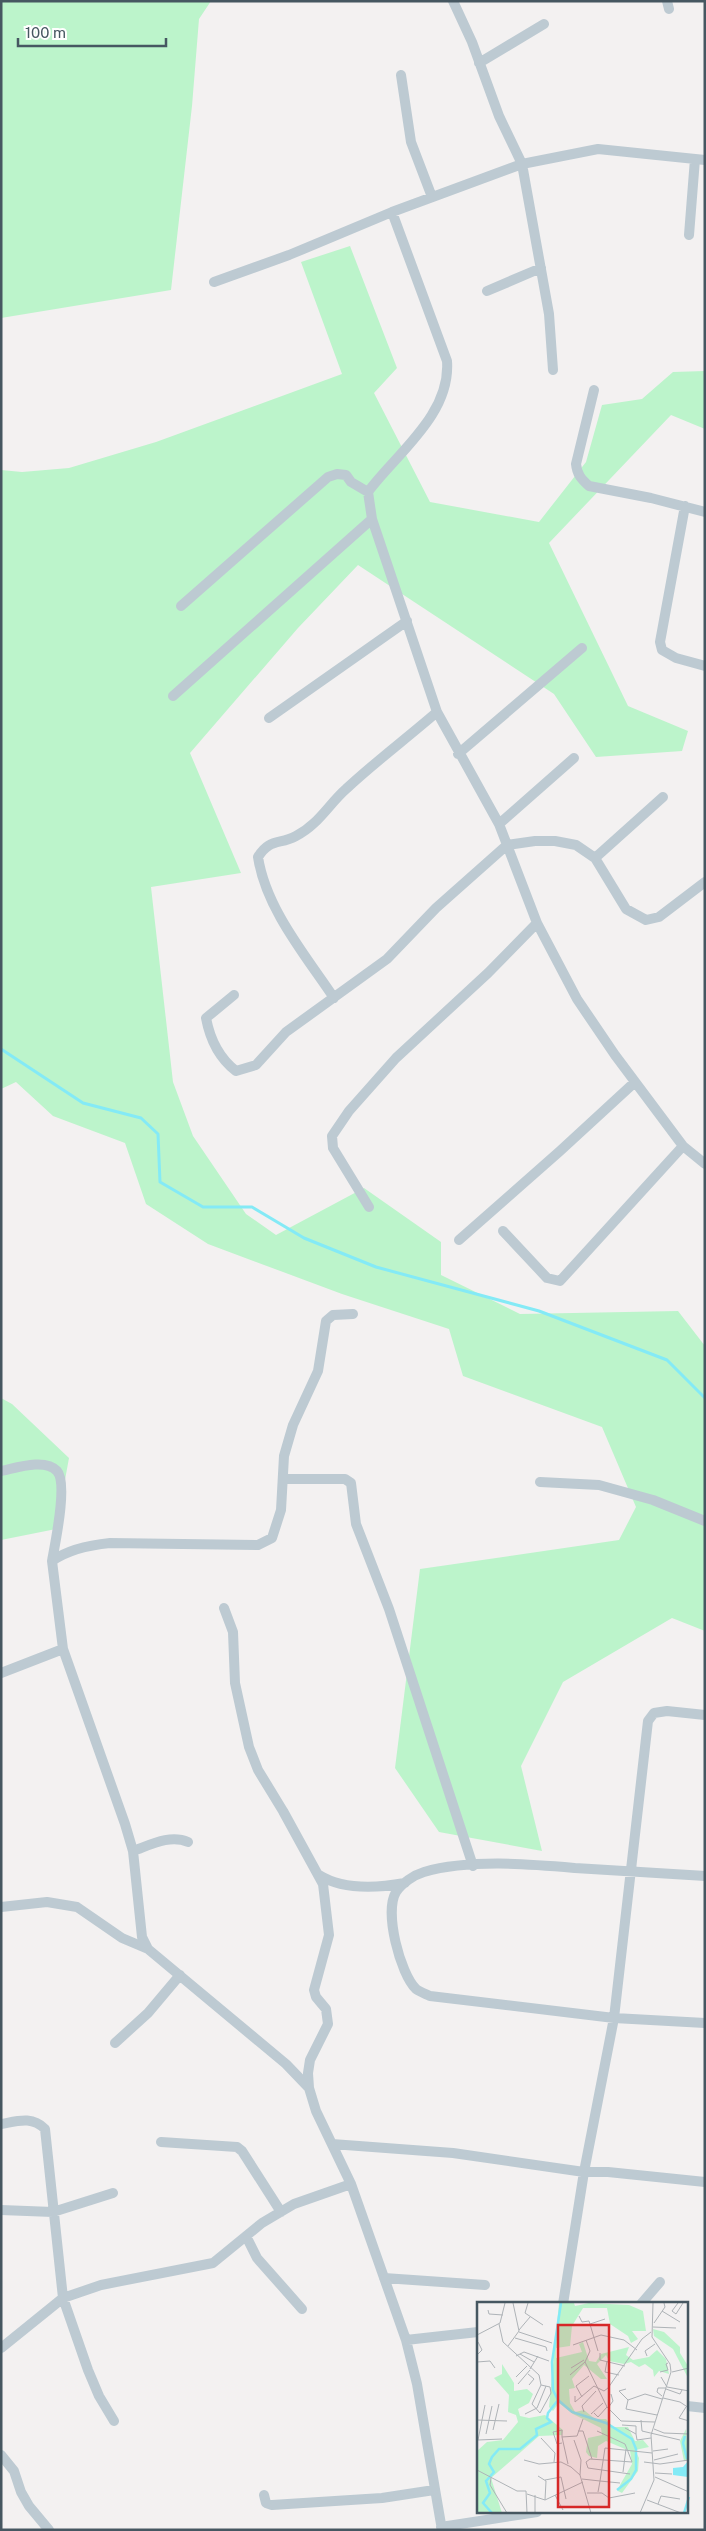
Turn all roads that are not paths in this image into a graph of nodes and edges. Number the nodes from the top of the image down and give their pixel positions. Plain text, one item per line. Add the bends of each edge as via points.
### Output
1 (453, 1) edge
2 (544, 24) dead end
3 (479, 63) junction
4 (401, 75) dead end
5 (700, 159) edge
6 (522, 164) junction
7 (432, 197) junction
8 (392, 212) junction
9 (689, 235) dead end
10 (541, 268) junction
11 (214, 282) dead end
12 (487, 291) dead end
13 (553, 370) dead end
14 (594, 390) dead end
15 (368, 492) junction
16 (685, 506) junction
17 (705, 512) edge
18 (372, 520) junction
19 (181, 606) dead end
20 (408, 621) junction
21 (582, 648) dead end
22 (705, 666) edge
23 (173, 696) dead end
24 (437, 712) junction
25 (268, 718) dead end
26 (458, 754) junction
27 (574, 758) dead end
28 (663, 797) dead end
29 (499, 824) junction
30 (507, 845) junction
31 (595, 858) junction
32 (705, 882) edge
33 (537, 923) junction
34 (234, 995) dead end
35 (334, 998) junction
36 (635, 1082) junction
37 (683, 1146) junction
38 (704, 1163) edge
39 (369, 1206) dead end
40 (503, 1230) dead end
41 (459, 1240) dead end
42 (353, 1314) dead end
43 (1, 1471) edge
44 (284, 1479) junction
45 (540, 1482) dead end
46 (705, 1521) edge
47 (52, 1561) junction
48 (224, 1608) dead end
49 (63, 1649) junction
50 (1, 1673) edge
51 (705, 1715) edge
52 (188, 1842) dead end
53 (133, 1851) junction
54 (473, 1866) junction
55 (632, 1872) junction
56 (318, 1875) junction
57 (705, 1876) edge
58 (405, 1883) junction
59 (1, 1907) edge
60 (148, 1949) junction
61 (180, 1975) junction
62 (614, 2018) junction
63 (705, 2022) edge
64 (115, 2043) dead end
65 (309, 2088) junction
66 (1, 2124) edge
67 (161, 2142) dead end
68 (332, 2144) junction
69 (584, 2172) junction
70 (705, 2182) edge
71 (351, 2184) junction
72 (114, 2193) dead end
73 (1, 2210) edge
74 (53, 2212) junction
75 (281, 2212) junction
76 (246, 2236) junction
77 (384, 2278) junction
78 (660, 2282) dead end
79 (485, 2285) dead end
80 (63, 2298) junction
81 (563, 2302) edge
82 (643, 2302) edge
83 (302, 2309) dead end
84 (477, 2332) edge
85 (406, 2340) junction
86 (1, 2348) edge
87 (688, 2406) edge
88 (705, 2408) edge
89 (114, 2422) dead end
90 (1, 2455) edge
91 (434, 2490) junction
92 (264, 2495) dead end
93 (525, 2514) edge
94 (442, 2528) edge
95 (49, 2530) edge

1 - 3 street
2 - 3 street
3 - 6 street
4 - 7 street via 411,142
5 - 6 street via 598,148
5 - 9 street
6 - 7 street
6 - 10 street
7 - 8 street
8 - 11 street
8 - 15 street via 448,370 434,412
10 - 12 street
10 - 13 street via 549,314
14 - 16 street via 576,464 582,480 589,486
15 - 18 street
15 - 19 street via 346,475 328,477
16 - 17 street
16 - 22 street via 660,642 662,650 676,658
18 - 20 street
18 - 23 street
20 - 24 street
20 - 25 street
21 - 26 street
24 - 26 street
24 - 35 street via 344,790 328,810 296,836 265,847 258,858 260,872 278,910
26 - 29 street
27 - 29 street
28 - 31 street
29 - 30 street
30 - 31 street via 556,841 576,846
30 - 33 street
30 - 35 street via 436,908 386,959
31 - 32 street via 626,909 646,920 659,917
33 - 36 street via 577,999
33 - 39 street via 396,1058 332,1136 333,1148
34 - 35 street via 206,1018 210,1038 236,1071 256,1065 286,1032
36 - 37 street
36 - 41 street
37 - 38 street
37 - 40 street via 560,1281 547,1278
42 - 44 street via 334,1315 326,1321 318,1371 292,1425 286,1448
43 - 47 street via 44,1465 56,1469 61,1476
44 - 47 street via 281,1510 272,1538 258,1545 110,1542 88,1546
44 - 54 street via 345,1479 351,1483 356,1524 389,1609
45 - 46 street via 599,1485 653,1500
47 - 49 street
48 - 56 street via 233,1632 235,1683 249,1747 258,1770
49 - 50 street
49 - 53 street
51 - 55 street via 667,1710 654,1713 648,1721
52 - 53 street via 180,1838 166,1839
53 - 60 street via 138,1914
54 - 55 street via 523,1864
54 - 58 street via 422,1872
55 - 57 street
55 - 62 street
56 - 58 street via 331,1883 352,1885
56 - 65 street via 323,1884 329,1935 314,1990 326,2009 328,2024 310,2060
58 - 62 street via 396,1892 392,1910 395,1941 407,1975 417,1989 430,1996
59 - 60 street via 47,1902 77,1908 122,1938
60 - 61 street
61 - 64 street via 154,2006
61 - 65 street via 286,2064
62 - 63 street
62 - 69 street
65 - 68 street
66 - 74 street via 31,2120 45,2129
67 - 75 street via 237,2147
68 - 69 street via 453,2152
68 - 71 street
69 - 70 street
69 - 81 street
71 - 75 street via 294,2204
71 - 77 street
72 - 74 street
73 - 74 street
74 - 80 street
75 - 76 street
76 - 80 street via 213,2263 101,2285
76 - 83 street via 257,2258
77 - 79 street
77 - 85 street
78 - 82 street
80 - 86 street
80 - 89 street via 88,2370
84 - 85 street
85 - 91 street via 417,2384
87 - 88 street
90 - 95 street via 14,2471 29,2506
91 - 92 street via 382,2498 272,2506 266,2503
91 - 94 street
93 - 94 street

